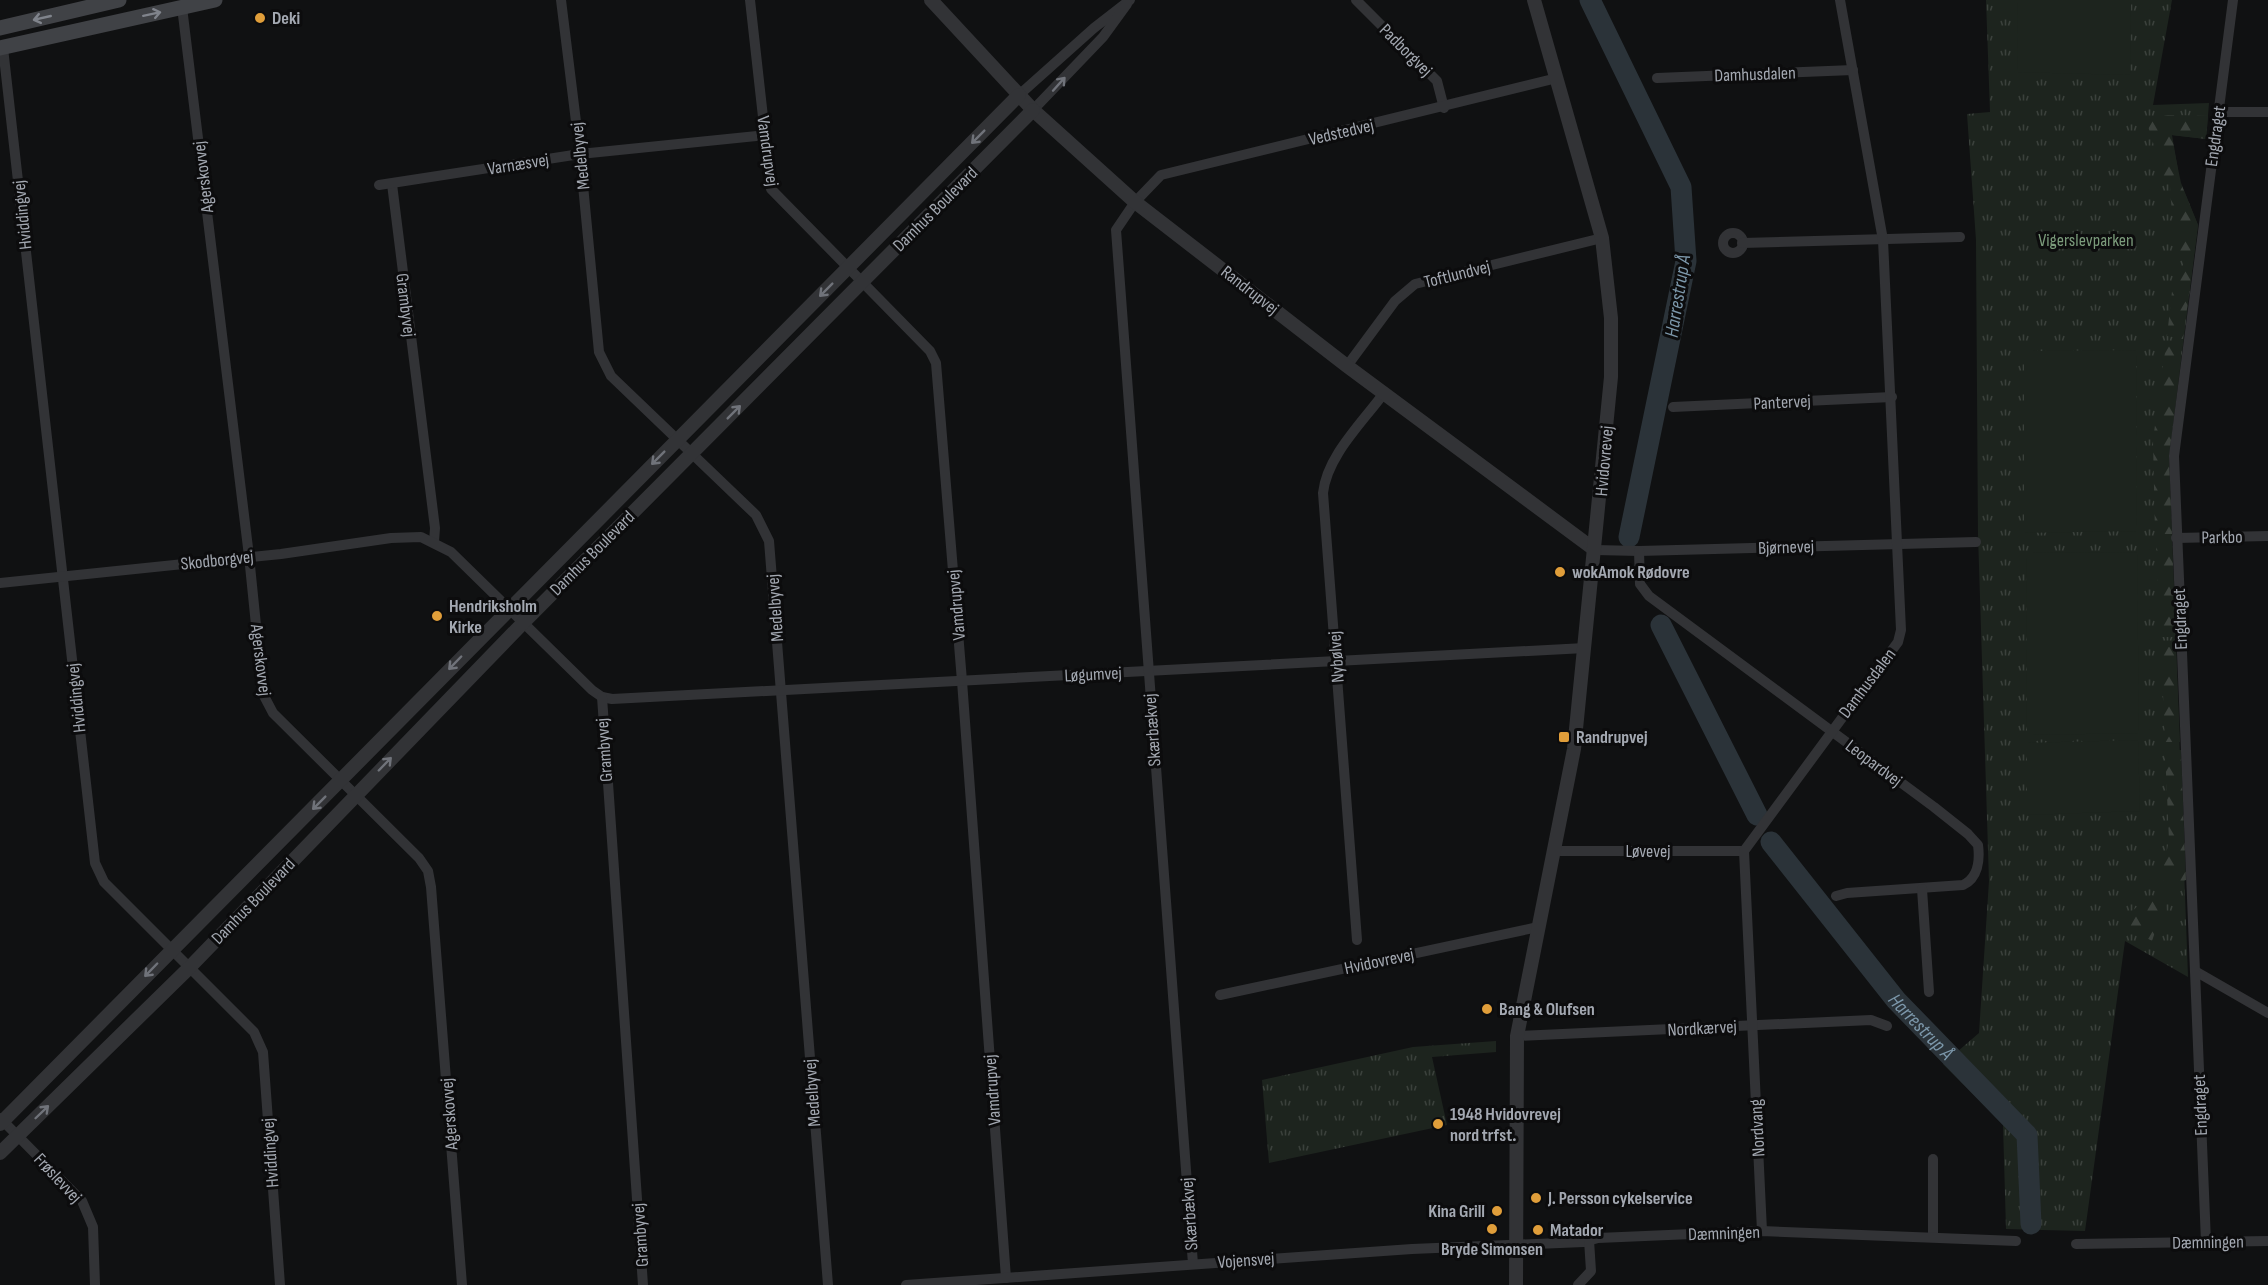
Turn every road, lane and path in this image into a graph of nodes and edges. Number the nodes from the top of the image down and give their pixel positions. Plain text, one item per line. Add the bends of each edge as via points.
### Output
1 (119, 0) edge
2 (215, 0) edge
3 (561, 0) edge
4 (750, 0) edge
5 (931, 0) edge
6 (1356, 0) edge
7 (1534, 0) edge
8 (1840, 0) edge
9 (2233, 0) edge
10 (1129, 1) edge
11 (79, 5) edge
12 (183, 7) junction
13 (0, 28) edge
14 (2, 48) edge
15 (1853, 70) junction
16 (1557, 78) junction
17 (1657, 78) dead end
18 (1019, 95) junction
19 (1444, 108) junction
20 (1033, 110) junction
21 (2218, 112) junction
22 (2268, 112) edge
23 (766, 135) junction
24 (580, 154) junction
25 (392, 184) junction
26 (379, 185) dead end
27 (1135, 202) junction
28 (1960, 237) dead end
29 (1602, 238) junction
30 (1883, 240) junction
31 (1742, 243) dead end
32 (849, 267) junction
33 (862, 284) junction
34 (1347, 366) junction
35 (1384, 393) junction
36 (1892, 397) junction
37 (1673, 407) dead end
38 (677, 439) junction
39 (692, 453) junction
40 (2268, 536) edge
41 (2176, 538) junction
42 (434, 542) junction
43 (1976, 542) dead end
44 (1898, 544) junction
45 (1595, 550) junction
46 (1639, 551) junction
47 (249, 556) junction
48 (63, 576) junction
49 (0, 584) edge
50 (507, 609) junction
51 (523, 623) junction
52 (1585, 648) junction
53 (1336, 660) junction
54 (1147, 671) junction
55 (962, 681) junction
56 (781, 690) junction
57 (602, 697) junction
58 (1831, 731) junction
59 (342, 780) junction
60 (355, 794) junction
61 (1553, 851) junction
62 (1744, 851) junction
63 (1922, 889) junction
64 (1836, 896) dead end
65 (1538, 927) junction
66 (1357, 940) dead end
67 (171, 949) junction
68 (189, 968) junction
69 (2195, 971) junction
70 (1929, 992) dead end
71 (1220, 995) dead end
72 (2268, 1013) edge
73 (1752, 1026) junction
74 (1887, 1026) dead end
75 (1517, 1036) junction
76 (1, 1121) edge
77 (17, 1135) junction
78 (0, 1153) edge
79 (1933, 1159) dead end
80 (1762, 1231) junction
81 (1932, 1237) junction
82 (1589, 1240) junction
83 (2016, 1240) dead end
84 (2268, 1241) edge
85 (2206, 1242) junction
86 (1515, 1244) junction
87 (2076, 1244) dead end
88 (1193, 1264) junction
89 (1006, 1278) junction
90 (95, 1285) edge
91 (280, 1285) edge
92 (462, 1285) edge
93 (643, 1285) edge
94 (828, 1285) edge
95 (906, 1285) edge
96 (1516, 1285) edge
97 (1578, 1285) edge

1 - 11 main road
2 - 12 main road
3 - 24 street, Medelbyvej
4 - 23 street, Vamdrupvej
5 - 18 street, Randrupvej
6 - 19 street, Padborgvej via 1437,81
7 - 16 street, Hvidovrevej
8 - 15 street, Damhusdalen
9 - 21 street, Engdraget
10 - 18 street, Damhus Boulevard
20 -> 10 street, Damhus Boulevard via 1103,37
11 -> 13 main road
14 -> 12 main road
12 - 47 street, Agerskovvej
14 - 48 street, Hviddingvej
15 - 17 street, Damhusdalen
15 - 30 street, Damhusdalen
16 - 19 street, Vedstedvej
16 - 29 street, Hvidovrevej
18 - 20 street, Randrupvej
18 -> 32 street, Damhus Boulevard
19 - 27 street, Vedstedvej via 1161,175
20 - 27 street, Randrupvej
20 - 33 street, Damhus Boulevard
21 - 22 street
21 - 41 street, Engdraget via 2177,421
23 - 24 street, Varnæsvej
23 - 32 street, Vamdrupvej via 773,193
24 - 25 street, Varnæsvej
24 - 38 street, Medelbyvej via 599,352 611,376
25 - 26 street, Varnæsvej
25 - 42 street, Grambyvej
27 - 34 street, Randrupvej
27 - 54 street, Skærbækvej via 1114,237
28 - 30 street
29 - 34 street, Toftlundvej via 1415,284 1395,301
29 - 45 street, Hvidovrevej via 1611,318 1611,376
30 - 31 street
30 - 36 street, Damhusdalen
32 - 33 street, Vamdrupvej
32 -> 38 street, Damhus Boulevard
39 -> 33 street, Damhus Boulevard
33 - 55 street, Vamdrupvej via 930,351 936,363
34 - 35 street, Randrupvej
35 - 45 street, Randrupvej
35 - 53 street, Nybølvej via 1325,475 1323,493
36 - 37 street, Pantervej
36 - 44 street, Damhusdalen
38 - 39 street, Medelbyvej
38 -> 50 street, Damhus Boulevard
39 - 51 street, Damhus Boulevard
39 - 56 street, Medelbyvej via 756,515 767,531
40 - 41 street, Parkbo
41 - 69 street, Engdraget
42 - 47 street, Skodborgvej via 409,537
42 - 50 street, Grambyvej via 451,552
43 - 44 street, Bjørnevej
44 - 46 street, Bjørnevej
44 - 58 street, Damhusdalen via 1901,636
45 - 46 street, Bjørnevej
45 - 52 street, Hvidovrevej
46 - 58 street, Leopardvej via 1640,584 1644,592
47 - 48 street, Skodborgvej
47 - 59 street, Agerskovvej via 265,703
48 - 49 street, Skodborgvej
48 - 67 street, Hviddingvej via 95,863 104,882
50 - 51 street, Grambyvej
50 -> 59 street, Damhus Boulevard
51 - 57 street, Grambyvej
60 -> 51 street, Damhus Boulevard
52 - 53 street, Løgumvej
52 - 61 street, Hvidovrevej via 1574,749
53 - 54 street, Løgumvej
53 - 66 street, Nybølvej
54 - 55 street, Løgumvej
54 - 88 street, Skærbækvej
55 - 56 street, Løgumvej
55 - 89 street, Vamdrupvej
56 - 57 street, Løgumvej
56 - 94 street, Medelbyvej
57 - 93 street, Grambyvej
58 - 62 street, Damhusdalen
58 - 63 street, Leopardvej via 1943,814 1978,845 1978,865 1969,883
59 - 60 street, Agerskovvej
59 -> 67 street, Damhus Boulevard
60 - 68 street, Damhus Boulevard
60 - 92 street, Agerskovvej via 428,871
61 - 62 street, Løvevej
61 - 65 street, Hvidovrevej
62 - 73 street
63 - 64 street, Leopardvej
63 - 70 street
65 - 71 street, Hvidovrevej
65 - 75 street, Hvidovrevej
67 - 68 street, Hviddingvej
67 -> 76 street, Damhus Boulevard
77 -> 68 street, Damhus Boulevard
68 - 91 street, Hviddingvej via 254,1032 262,1052
69 - 72 street
69 - 85 street, Engdraget
73 - 74 street, Nordkærvej via 1871,1020
73 - 75 street, Nordkærvej
73 - 80 street, Nordvang
75 - 86 street, Hvidovrevej
76 - 77 street, Frøslevvej
77 - 78 street, Damhus Boulevard
77 - 90 street, Frøslevvej via 82,1201 93,1227
79 - 81 street
80 - 81 street, Dæmningen
80 - 82 street, Dæmningen
81 - 83 street, Dæmningen
82 - 86 street, Dæmningen
82 - 97 street via 1591,1271
84 - 85 street, Dæmningen
85 - 87 street, Dæmningen
86 - 88 street, Vojensvej
86 - 96 street, Hvidovrevej
88 - 89 street, Vojensvej
89 - 95 street, Vojensvej

